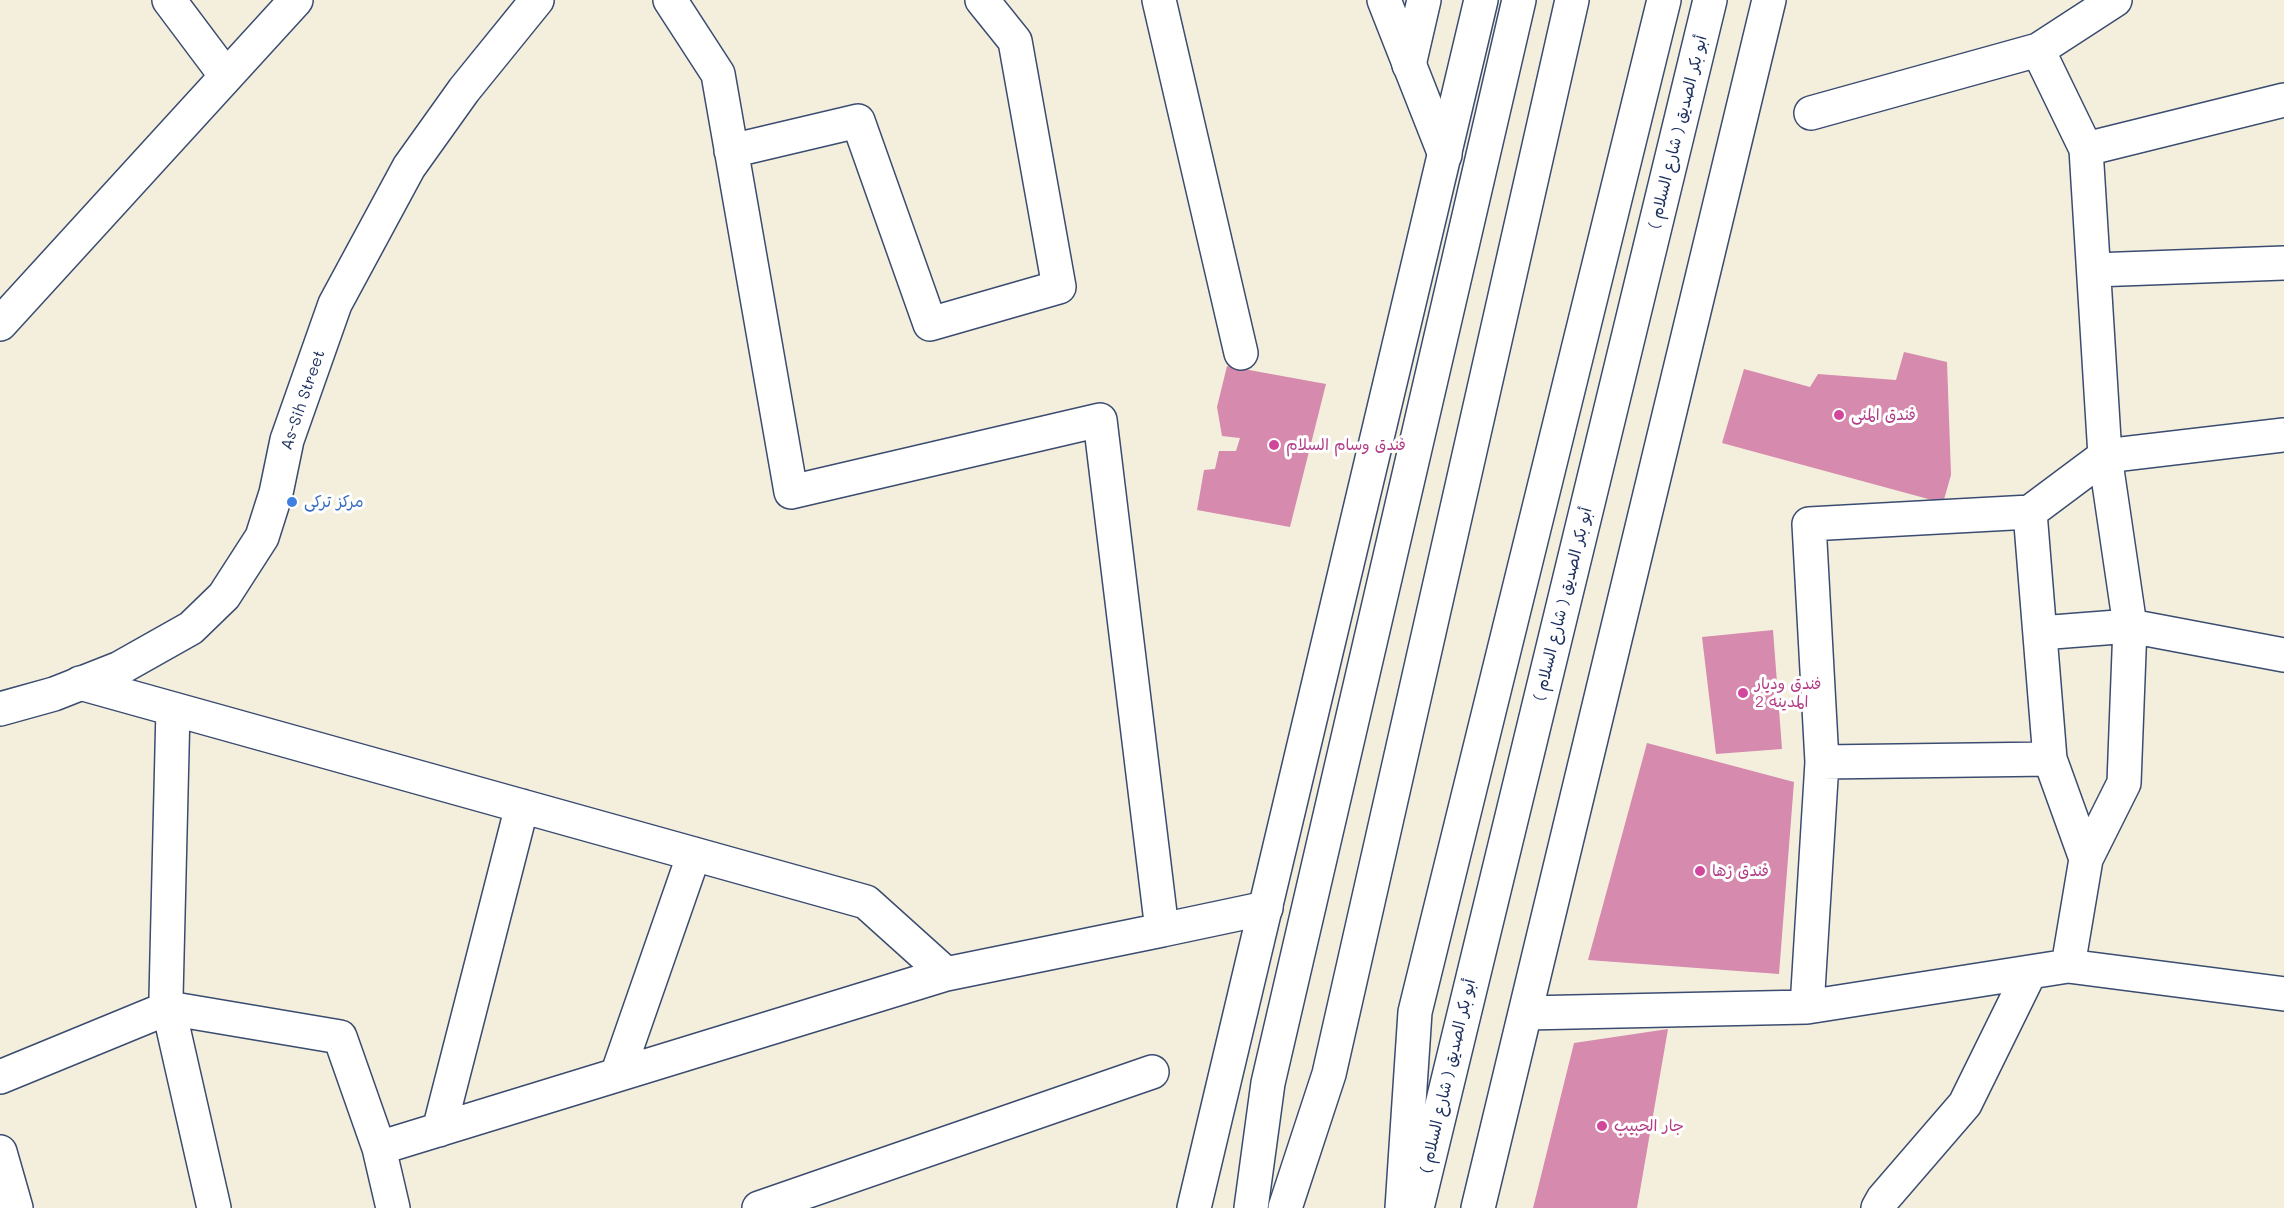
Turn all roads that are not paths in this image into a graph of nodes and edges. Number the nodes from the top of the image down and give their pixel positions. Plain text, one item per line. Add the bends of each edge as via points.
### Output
1 (169, 0) edge
2 (296, 0) edge
3 (537, 0) edge
4 (670, 0) edge
5 (982, 0) edge
6 (1159, 0) edge
7 (1384, 0) edge
8 (1424, 0) edge
9 (1481, 0) edge
10 (1519, 0) edge
11 (1572, 0) edge
12 (1664, 0) edge
13 (1710, 0) edge
14 (1769, 0) edge
15 (2115, 0) edge
16 (2038, 50) junction
17 (1409, 65) junction
18 (226, 76) junction
19 (2284, 100) edge
20 (1811, 113) dead end
21 (2086, 149) junction
22 (731, 151) junction
23 (1445, 155) junction
24 (2284, 263) edge
25 (2094, 270) junction
26 (0, 324) edge
27 (1241, 353) dead end
28 (2284, 435) edge
29 (2105, 456) junction
30 (2030, 512) junction
31 (2130, 626) junction
32 (2040, 633) junction
33 (2284, 655) edge
34 (80, 683) junction
35 (0, 709) edge
36 (172, 709) junction
37 (2050, 759) junction
38 (1822, 762) junction
39 (522, 806) junction
40 (694, 854) junction
41 (2086, 859) junction
42 (1266, 908) junction
43 (1162, 930) junction
44 (2068, 966) junction
45 (2030, 972) junction
46 (946, 974) junction
47 (2284, 994) edge
48 (1807, 1007) junction
49 (168, 1008) junction
50 (1526, 1013) junction
51 (1152, 1072) dead end
52 (618, 1075) junction
53 (0, 1077) edge
54 (439, 1130) junction
55 (379, 1148) junction
56 (0, 1152) edge
57 (1205, 1162) junction
58 (16, 1208) edge
59 (214, 1208) edge
60 (393, 1208) edge
61 (759, 1208) edge
62 (1194, 1208) edge
63 (1201, 1208) edge
64 (1251, 1208) edge
65 (1285, 1208) edge
66 (1402, 1208) edge
67 (1417, 1208) edge
68 (1478, 1208) edge
69 (1878, 1208) edge

1 - 18 main road
2 - 18 main road
3 - 34 main road, As-Sih Street via 464,90 409,167 335,304 287,440 262,537 224,596 191,628 120,668
4 - 22 main road via 718,74
5 - 22 main road via 1015,41 1059,287 930,324 858,121
6 - 27 main road
7 - 17 main road
8 - 17 main road
9 - 23 main road
10 - 64 main road via 1268,1083
11 - 65 main road via 1329,1074
12 - 66 main road, ( شارع السلام ) أبو بكر الصديق via 1415,1012
13 - 67 main road, ( شارع السلام ) أبو بكر الصديق
14 - 50 main road
15 - 16 main road
16 - 20 main road
16 - 21 main road
17 - 23 main road
18 - 26 main road
19 - 21 main road
21 - 25 main road
22 - 43 main road via 791,492 1100,420
23 - 42 main road
24 - 25 main road
25 - 29 main road
28 - 29 main road
29 - 30 main road
29 - 31 main road
30 - 32 main road
30 - 38 main road via 1809,524
31 - 32 main road
31 - 33 main road
31 - 41 main road via 2124,783
32 - 37 main road
34 - 35 main road, As-Sih Street
34 - 36 main road
36 - 39 main road
36 - 49 main road
37 - 38 main road
37 - 41 main road
38 - 48 main road
39 - 40 main road
39 - 54 main road
40 - 46 main road via 866,902
40 - 52 main road
41 - 44 main road
42 - 43 main road
42 - 57 main road
43 - 46 main road
44 - 45 main road
44 - 47 main road
45 - 48 main road
45 - 69 main road via 1965,1104
46 - 52 main road
48 - 50 main road
49 - 53 main road
49 - 55 main road via 340,1037
49 - 59 main road
50 - 68 main road
51 - 61 main road
52 - 54 main road
54 - 55 main road
55 - 60 main road
56 - 58 main road
57 - 62 main road
57 - 63 main road

